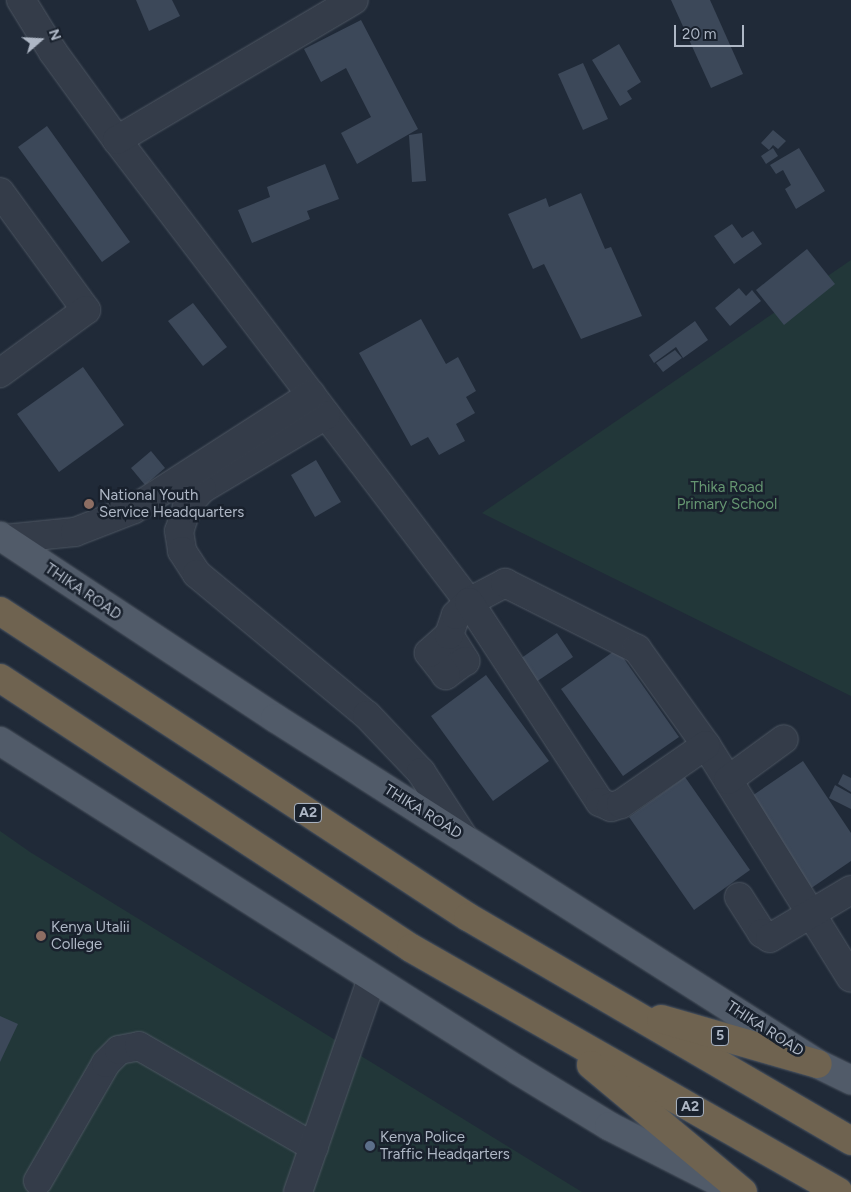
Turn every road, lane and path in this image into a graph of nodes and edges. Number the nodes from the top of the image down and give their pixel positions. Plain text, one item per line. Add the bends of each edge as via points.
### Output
1 (21, 0) edge
2 (354, 0) edge
3 (117, 140) junction
4 (0, 192) edge
5 (0, 373) edge
6 (319, 405) junction
7 (3, 538) edge
8 (469, 602) junction
9 (0, 610) edge
10 (449, 635) dead end
11 (0, 678) edge
12 (784, 739) dead end
13 (0, 740) edge
14 (706, 745) junction
15 (728, 780) junction
16 (464, 838) junction
17 (851, 890) edge
18 (739, 897) dead end
19 (814, 915) junction
20 (372, 978) junction
21 (851, 978) edge
22 (622, 1008) junction
23 (542, 1023) junction
24 (818, 1064) junction
25 (851, 1080) edge
26 (851, 1141) edge
27 (314, 1147) junction
28 (38, 1181) dead end
29 (298, 1192) edge
30 (741, 1192) edge
31 (838, 1192) edge

1 - 3 street via 53,52
2 - 3 street
3 - 6 street
4 - 5 street via 86,310
6 - 7 street via 134,509 75,532
6 - 8 street
6 - 16 street via 202,489 188,504 179,531 182,551 197,574 367,715 421,772
7 - 16 main road, THIKA ROAD via 169,650
8 - 10 street via 456,615
8 - 14 street via 505,583 620,638 637,649
8 - 14 street via 600,802 611,807 621,804
9 - 22 highway, A2 via 468,918
11 - 23 highway, A2 via 411,948
12 - 15 street
13 - 20 main road
14 - 15 street
15 - 19 street
16 - 24 main road, THIKA ROAD
17 - 19 street
18 - 19 street via 762,933 770,938
19 - 21 street
20 - 27 street
20 - 30 main road via 609,1126
22 - 24 highway, 5
22 - 26 highway, A2
23 - 30 highway
23 - 31 highway, A2
24 - 25 main road, THIKA ROAD
27 - 28 street via 139,1046 120,1050 106,1064
27 - 29 street

